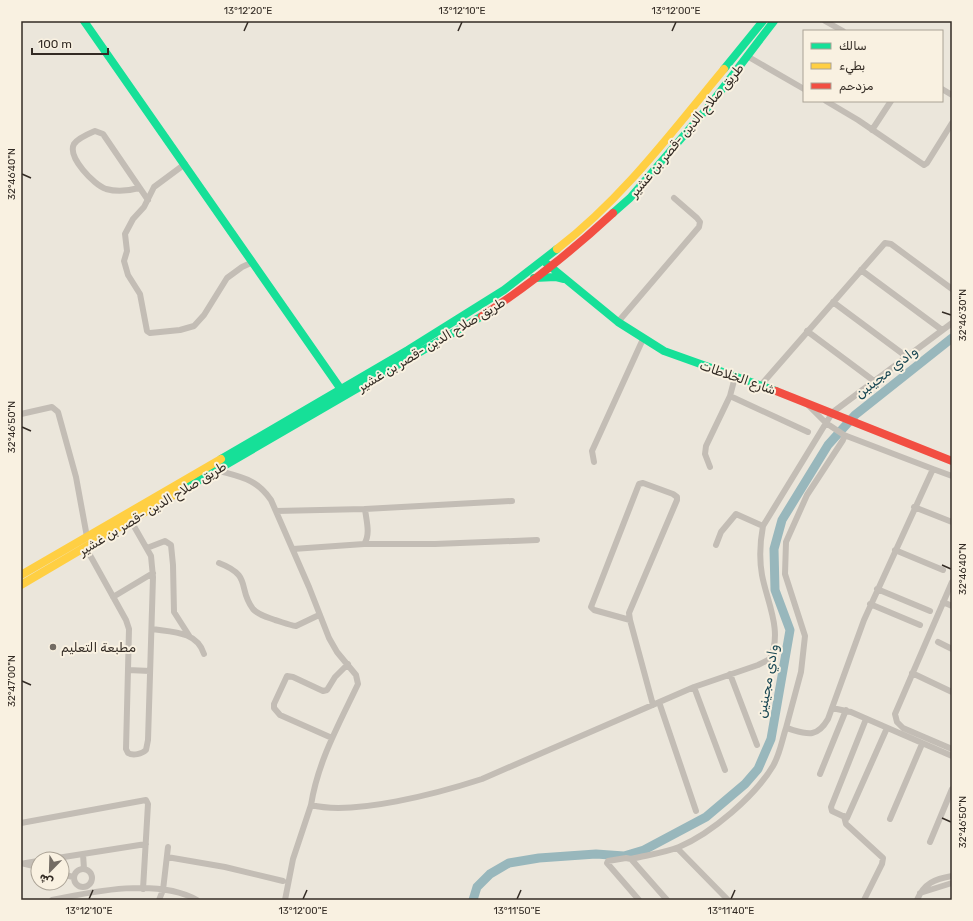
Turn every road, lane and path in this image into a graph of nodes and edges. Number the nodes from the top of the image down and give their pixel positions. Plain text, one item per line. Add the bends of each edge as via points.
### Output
1 (84, 21) edge
2 (825, 21) edge
3 (769, 22) edge
4 (841, 30) edge
5 (747, 56) junction
6 (803, 88) edge
7 (943, 90) edge
8 (952, 95) edge
9 (828, 102) edge
10 (890, 102) edge
11 (952, 123) edge
12 (872, 130) junction
13 (185, 164) junction
14 (139, 188) junction
15 (674, 198) dead end
16 (148, 200) junction
17 (566, 254) junction
18 (543, 261) junction
19 (253, 262) junction
20 (550, 267) junction
21 (861, 270) junction
22 (534, 278) junction
23 (565, 279) junction
24 (952, 289) edge
25 (504, 290) junction
26 (508, 299) junction
27 (833, 302) junction
28 (618, 322) junction
29 (952, 323) edge
30 (942, 330) junction
31 (807, 331) junction
32 (643, 339) junction
33 (907, 356) junction
34 (735, 377) junction
35 (874, 381) junction
36 (761, 385) junction
37 (340, 388) junction
38 (730, 396) junction
39 (803, 400) junction
40 (833, 412) junction
41 (21, 414) edge
42 (826, 423) junction
43 (808, 432) dead end
44 (844, 435) junction
45 (952, 461) edge
46 (594, 462) dead end
47 (710, 467) dead end
48 (933, 469) junction
49 (216, 470) junction
50 (952, 476) edge
51 (512, 501) dead end
52 (914, 507) junction
53 (365, 509) junction
54 (276, 511) junction
55 (131, 521) junction
56 (952, 522) edge
57 (763, 526) junction
58 (87, 536) junction
59 (537, 540) dead end
60 (364, 544) junction
61 (716, 545) dead end
62 (86, 548) junction
63 (146, 548) junction
64 (293, 549) junction
65 (895, 550) junction
66 (219, 563) dead end
67 (943, 570) dead end
68 (153, 573) junction
69 (21, 575) edge
70 (952, 582) edge
71 (21, 586) edge
72 (878, 589) junction
73 (113, 596) junction
74 (943, 602) junction
75 (870, 604) junction
76 (952, 606) edge
77 (930, 611) dead end
78 (320, 615) junction
79 (630, 620) junction
80 (920, 625) dead end
81 (152, 629) junction
82 (190, 637) junction
83 (938, 642) dead end
84 (952, 648) edge
85 (204, 654) dead end
86 (348, 664) junction
87 (128, 670) junction
88 (150, 671) junction
89 (912, 673) junction
90 (730, 674) junction
91 (694, 686) junction
92 (952, 692) edge
93 (656, 703) junction
94 (832, 708) junction
95 (846, 710) junction
96 (866, 718) junction
97 (786, 728) junction
98 (887, 728) junction
99 (332, 738) junction
100 (922, 744) junction
101 (757, 745) dead end
102 (952, 749) edge
103 (952, 756) edge
104 (725, 770) dead end
105 (820, 774) dead end
106 (952, 789) edge
107 (311, 806) junction
108 (696, 811) dead end
109 (844, 816) junction
110 (890, 819) dead end
111 (21, 823) edge
112 (930, 842) dead end
113 (146, 844) junction
114 (168, 847) dead end
115 (677, 848) junction
116 (83, 854) junction
117 (70, 856) edge
118 (167, 858) junction
119 (631, 859) junction
120 (84, 869) junction
121 (70, 876) edge
122 (952, 876) edge
123 (74, 877) junction
124 (283, 881) dead end
125 (952, 883) edge
126 (88, 889) junction
127 (143, 889) junction
128 (163, 890) junction
129 (920, 893) junction
130 (52, 900) edge
131 (159, 900) edge
132 (197, 900) edge
133 (285, 900) edge
134 (639, 900) edge
135 (667, 900) edge
136 (728, 900) edge
137 (864, 900) edge
138 (917, 900) edge

1 - 13 main road
2 - 4 street
3 - 5 main road, طريق صلاح الدين -قصر بن غشير
3 - 18 main road via 630,183 575,235
5 - 6 street
5 - 17 main road, طريق صلاح الدين -قصر بن غشير via 693,126 645,182
7 - 8 street
9 - 12 street
10 - 12 street
11 - 12 street via 924,165
13 - 16 street via 158,183
13 - 19 main road
14 - 14 street via 103,134 95,131 74,144 73,154 78,163 99,186 128,191
14 - 16 street
15 - 28 street via 697,218 700,222 699,227
16 - 19 street via 126,229 127,252 124,262 128,275 140,294 147,331 150,333 194,326 204,315 227,278
17 - 20 main road, طريق صلاح الدين -قصر بن غشير
17 - 23 main road via 562,269
18 - 20 main road, شارع الخلاطات
18 - 25 main road
19 - 37 main road
20 - 22 main road, طريق صلاح الدين -قصر بن غشير
20 - 23 main road, شارع الخلاطات
21 - 24 street via 881,246 888,242
21 - 27 street
21 - 30 street
22 - 23 main road
22 - 26 main road, طريق صلاح الدين -قصر بن غشير
23 - 28 main road, شارع الخلاطات
25 - 26 main road
25 - 37 main road via 408,350
26 - 49 main road, طريق صلاح الدين -قصر بن غشير via 461,329
27 - 31 street
27 - 33 street
28 - 32 main road, شارع الخلاطات
29 - 30 street
30 - 33 street
31 - 35 street
31 - 36 street
32 - 34 main road, شارع الخلاطات via 682,358
32 - 46 street via 592,451
33 - 35 street
34 - 36 main road, شارع الخلاطات
34 - 38 street
35 - 40 street
36 - 39 main road, شارع الخلاطات
37 - 58 main road
38 - 43 street
38 - 47 street via 706,446 705,454
39 - 40 main road, شارع الخلاطات
39 - 42 street
40 - 42 street
40 - 45 main road, شارع الخلاطات
41 - 58 street via 52,407 58,412
42 - 44 street
42 - 57 street
44 - 48 street
44 - 97 street via 841,445 807,495 786,542 785,574 805,636 801,672
48 - 50 street
48 - 52 street
49 - 54 street via 250,479 271,500
49 - 55 main road, طريق صلاح الدين -قصر بن غشير
51 - 53 street
52 - 56 street
52 - 65 street
53 - 54 street
53 - 60 street via 368,528
54 - 64 street
55 - 62 main road, طريق صلاح الدين -قصر بن غشير
55 - 63 street
57 - 61 street via 736,514 721,532
57 - 90 street via 760,552 762,573 775,619 772,656 767,661
58 - 69 main road
59 - 60 street
60 - 64 street
62 - 71 main road, طريق صلاح الدين -قصر بن غشير
62 - 73 street
63 - 68 street via 151,556
63 - 82 street via 165,542 171,546 174,612
64 - 78 street
65 - 67 street
65 - 72 street
66 - 78 street via 238,574 250,604 261,615 296,626
68 - 73 street
68 - 81 street
70 - 74 street
72 - 75 street
72 - 77 street
73 - 87 street via 129,629
74 - 76 street
74 - 89 street
75 - 80 street
75 - 94 street
78 - 86 street via 337,652
79 - 79 street via 630,611 677,500 673,494 643,483 639,484 591,607
79 - 93 street
81 - 82 street via 177,632
81 - 88 street
82 - 85 street via 198,641
83 - 84 street
86 - 99 street via 356,675 358,684
86 - 99 street via 327,690 322,691 287,676 274,704 280,715
87 - 88 street
87 - 88 street via 126,749 131,754 143,753 148,746
89 - 92 street
89 - 102 street via 894,714 897,722 906,729
90 - 91 street
90 - 101 street
91 - 93 street
91 - 104 street
93 - 107 street via 482,780 381,804 344,809
93 - 108 street
94 - 95 street
94 - 97 street via 824,726 818,732 807,733
95 - 96 street
95 - 105 street
96 - 98 street
96 - 109 street via 831,807 832,811
97 - 115 street via 776,760 759,785 703,834
98 - 100 street
98 - 109 street via 849,817
99 - 107 street via 316,778
100 - 103 street
100 - 110 street
106 - 112 street
107 - 133 street via 293,859
109 - 137 street via 844,822 848,827 883,858
111 - 113 street via 146,800
113 - 116 street
113 - 127 street
114 - 118 street
115 - 119 street
115 - 136 street
116 - 117 street
116 - 120 street
118 - 124 street via 225,867
118 - 128 street
119 - 134 street via 607,863
119 - 135 street
120 - 123 street via 77,870
120 - 126 street via 92,876
121 - 123 street
122 - 129 street via 932,881
123 - 126 street via 78,886
125 - 129 street
126 - 127 street
126 - 130 street
127 - 128 street
128 - 131 street
128 - 132 street via 182,892
129 - 138 street

